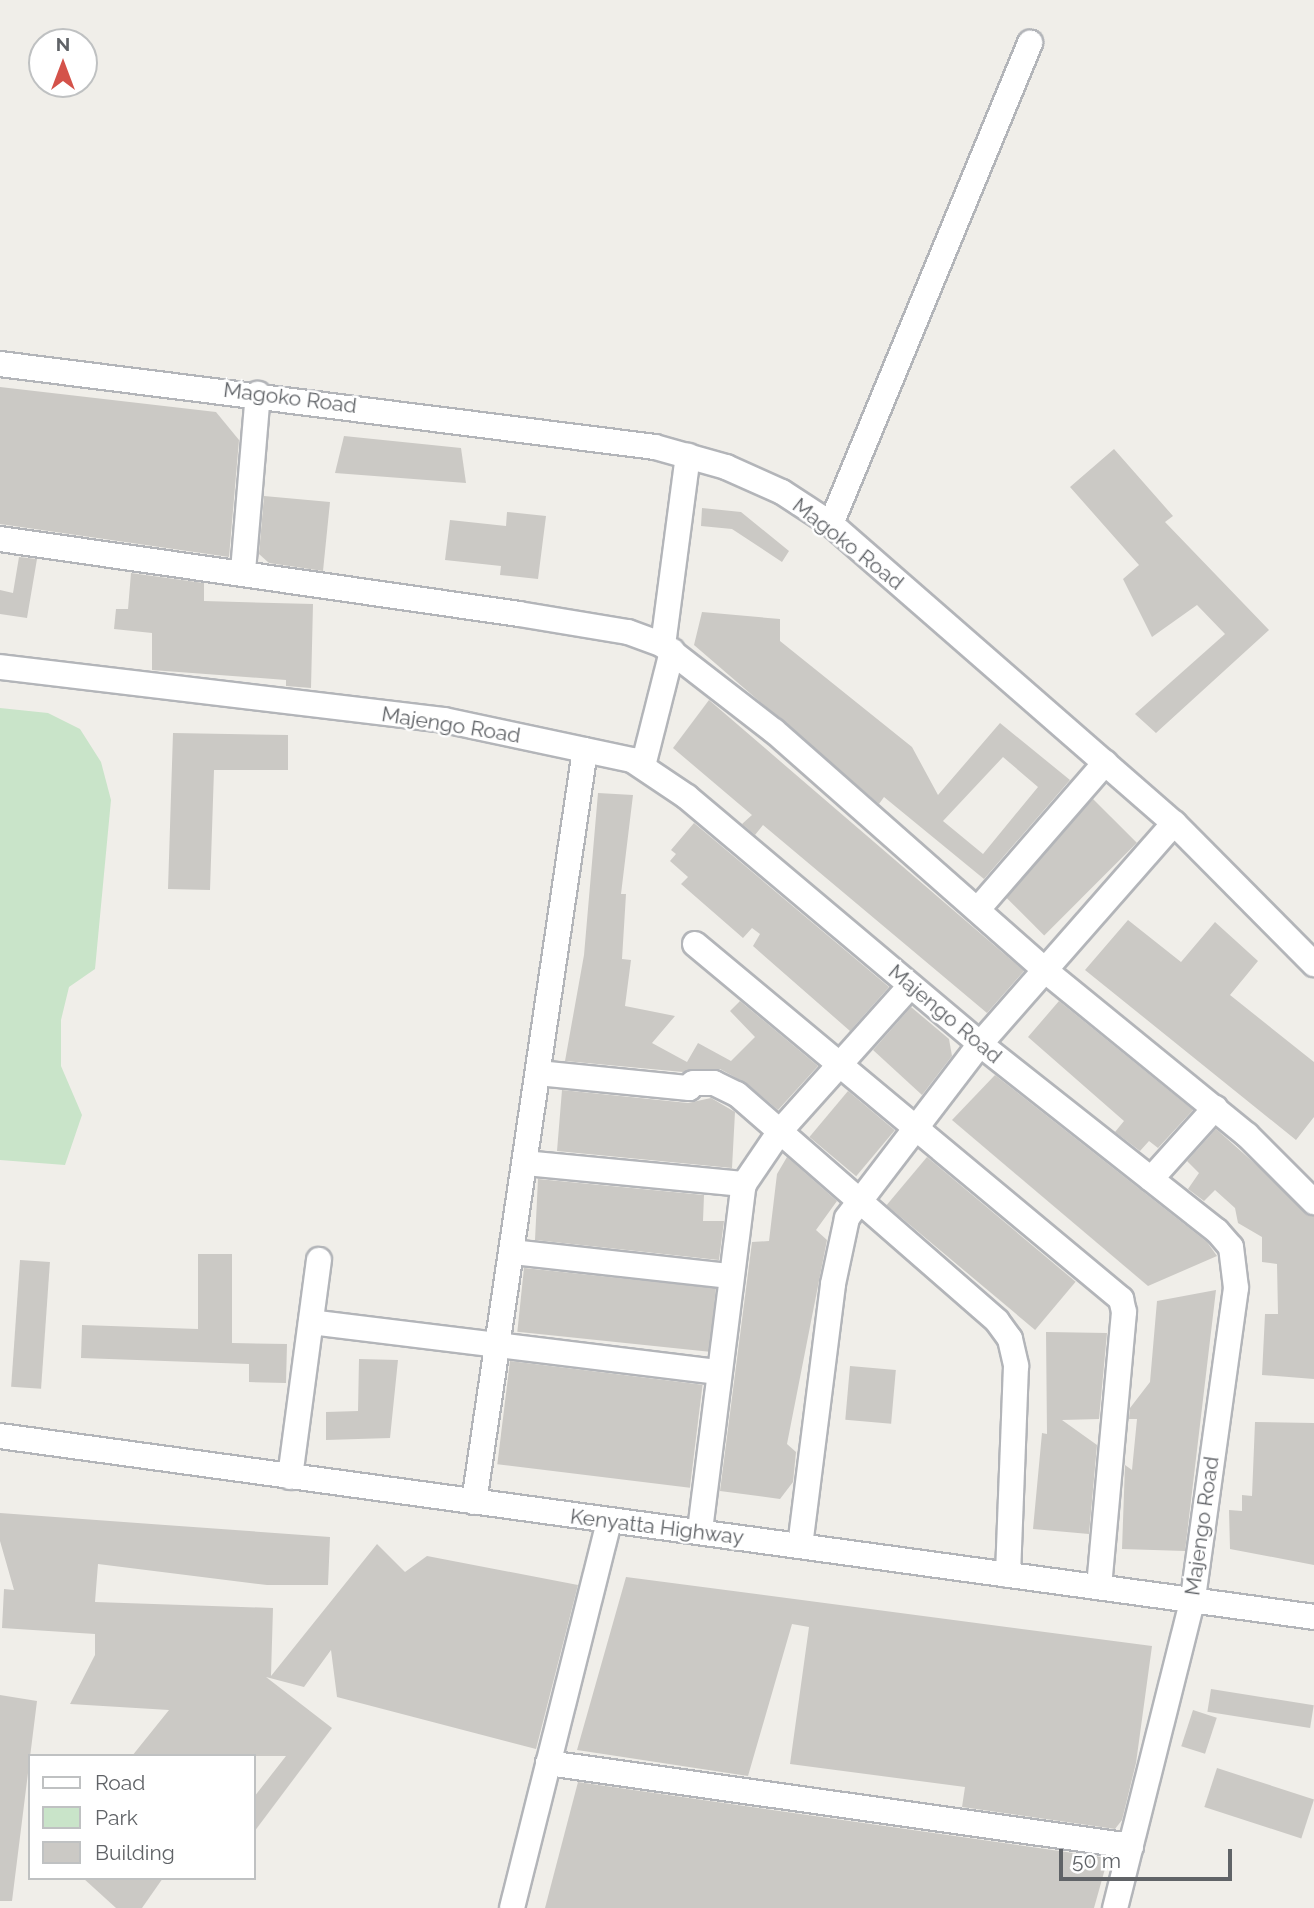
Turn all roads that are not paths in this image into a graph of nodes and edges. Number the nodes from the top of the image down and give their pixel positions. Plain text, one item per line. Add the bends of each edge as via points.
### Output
1 (1030, 43) dead end
2 (0, 365) edge
3 (258, 394) junction
4 (688, 456) junction
5 (831, 524) junction
6 (0, 539) edge
7 (243, 571) junction
8 (668, 648) junction
9 (0, 667) edge
10 (585, 750) junction
11 (1105, 763) junction
12 (643, 766) junction
13 (1174, 823) junction
14 (978, 909) junction
15 (695, 944) dead end
16 (1314, 964) edge
17 (1046, 972) junction
18 (910, 986) junction
19 (980, 1044) junction
20 (841, 1063) junction
21 (538, 1073) junction
22 (1215, 1108) junction
23 (917, 1125) junction
24 (780, 1131) junction
25 (525, 1163) junction
26 (1151, 1179) junction
27 (744, 1184) junction
28 (858, 1199) junction
29 (1314, 1202) edge
30 (512, 1252) junction
31 (319, 1260) dead end
32 (730, 1276) junction
33 (311, 1322) junction
34 (497, 1347) junction
35 (719, 1372) junction
36 (0, 1436) edge
37 (290, 1476) junction
38 (474, 1502) junction
39 (609, 1521) junction
40 (700, 1530) junction
41 (800, 1546) junction
42 (1008, 1575) junction
43 (1098, 1587) junction
44 (1193, 1598) junction
45 (1314, 1617) edge
46 (548, 1763) junction
47 (1131, 1846) junction
48 (512, 1908) edge
49 (1115, 1908) edge

1 - 5 street
2 - 3 street, Magoko Road
3 - 4 street, Magoko Road via 655,447
3 - 7 street
4 - 5 street, Magoko Road via 782,492
4 - 8 street
5 - 11 street, Magoko Road
6 - 7 street
7 - 8 street via 628,632
8 - 12 street
8 - 14 street via 774,731
9 - 10 street, Majengo Road via 443,720
10 - 12 street, Majengo Road
10 - 21 street
11 - 13 street, Magoko Road
11 - 14 street
12 - 18 street, Majengo Road via 822,907
13 - 16 street, Magoko Road
13 - 17 street
14 - 17 street
15 - 20 street
17 - 19 street
17 - 22 street
18 - 19 street, Majengo Road
18 - 20 street
19 - 23 street
19 - 26 street, Majengo Road
20 - 23 street
20 - 24 street
21 - 24 street via 689,1088 693,1083 714,1083 737,1094
21 - 25 street
22 - 26 street
22 - 29 street via 1293,1175
23 - 28 street
23 - 43 street via 1121,1299 1125,1312
24 - 27 street
24 - 28 street
25 - 27 street
25 - 30 street
26 - 44 street, Majengo Road via 1217,1231 1235,1262
27 - 32 street
28 - 41 street via 843,1232 833,1284
28 - 42 street via 997,1321 1010,1339 1017,1415
30 - 32 street
30 - 34 street
31 - 33 street
32 - 35 street
33 - 34 street
33 - 37 street
34 - 35 street
34 - 38 street
35 - 40 street
36 - 37 street, Kenyatta Highway
37 - 38 street, Kenyatta Highway
38 - 39 street, Kenyatta Highway
39 - 40 street, Kenyatta Highway
39 - 46 street
40 - 41 street, Kenyatta Highway
41 - 42 street, Kenyatta Highway
42 - 43 street, Kenyatta Highway
43 - 44 street, Kenyatta Highway
44 - 45 street, Kenyatta Highway
44 - 47 street, Majengo Road
46 - 47 street
46 - 48 street
47 - 49 street, Majengo Road

